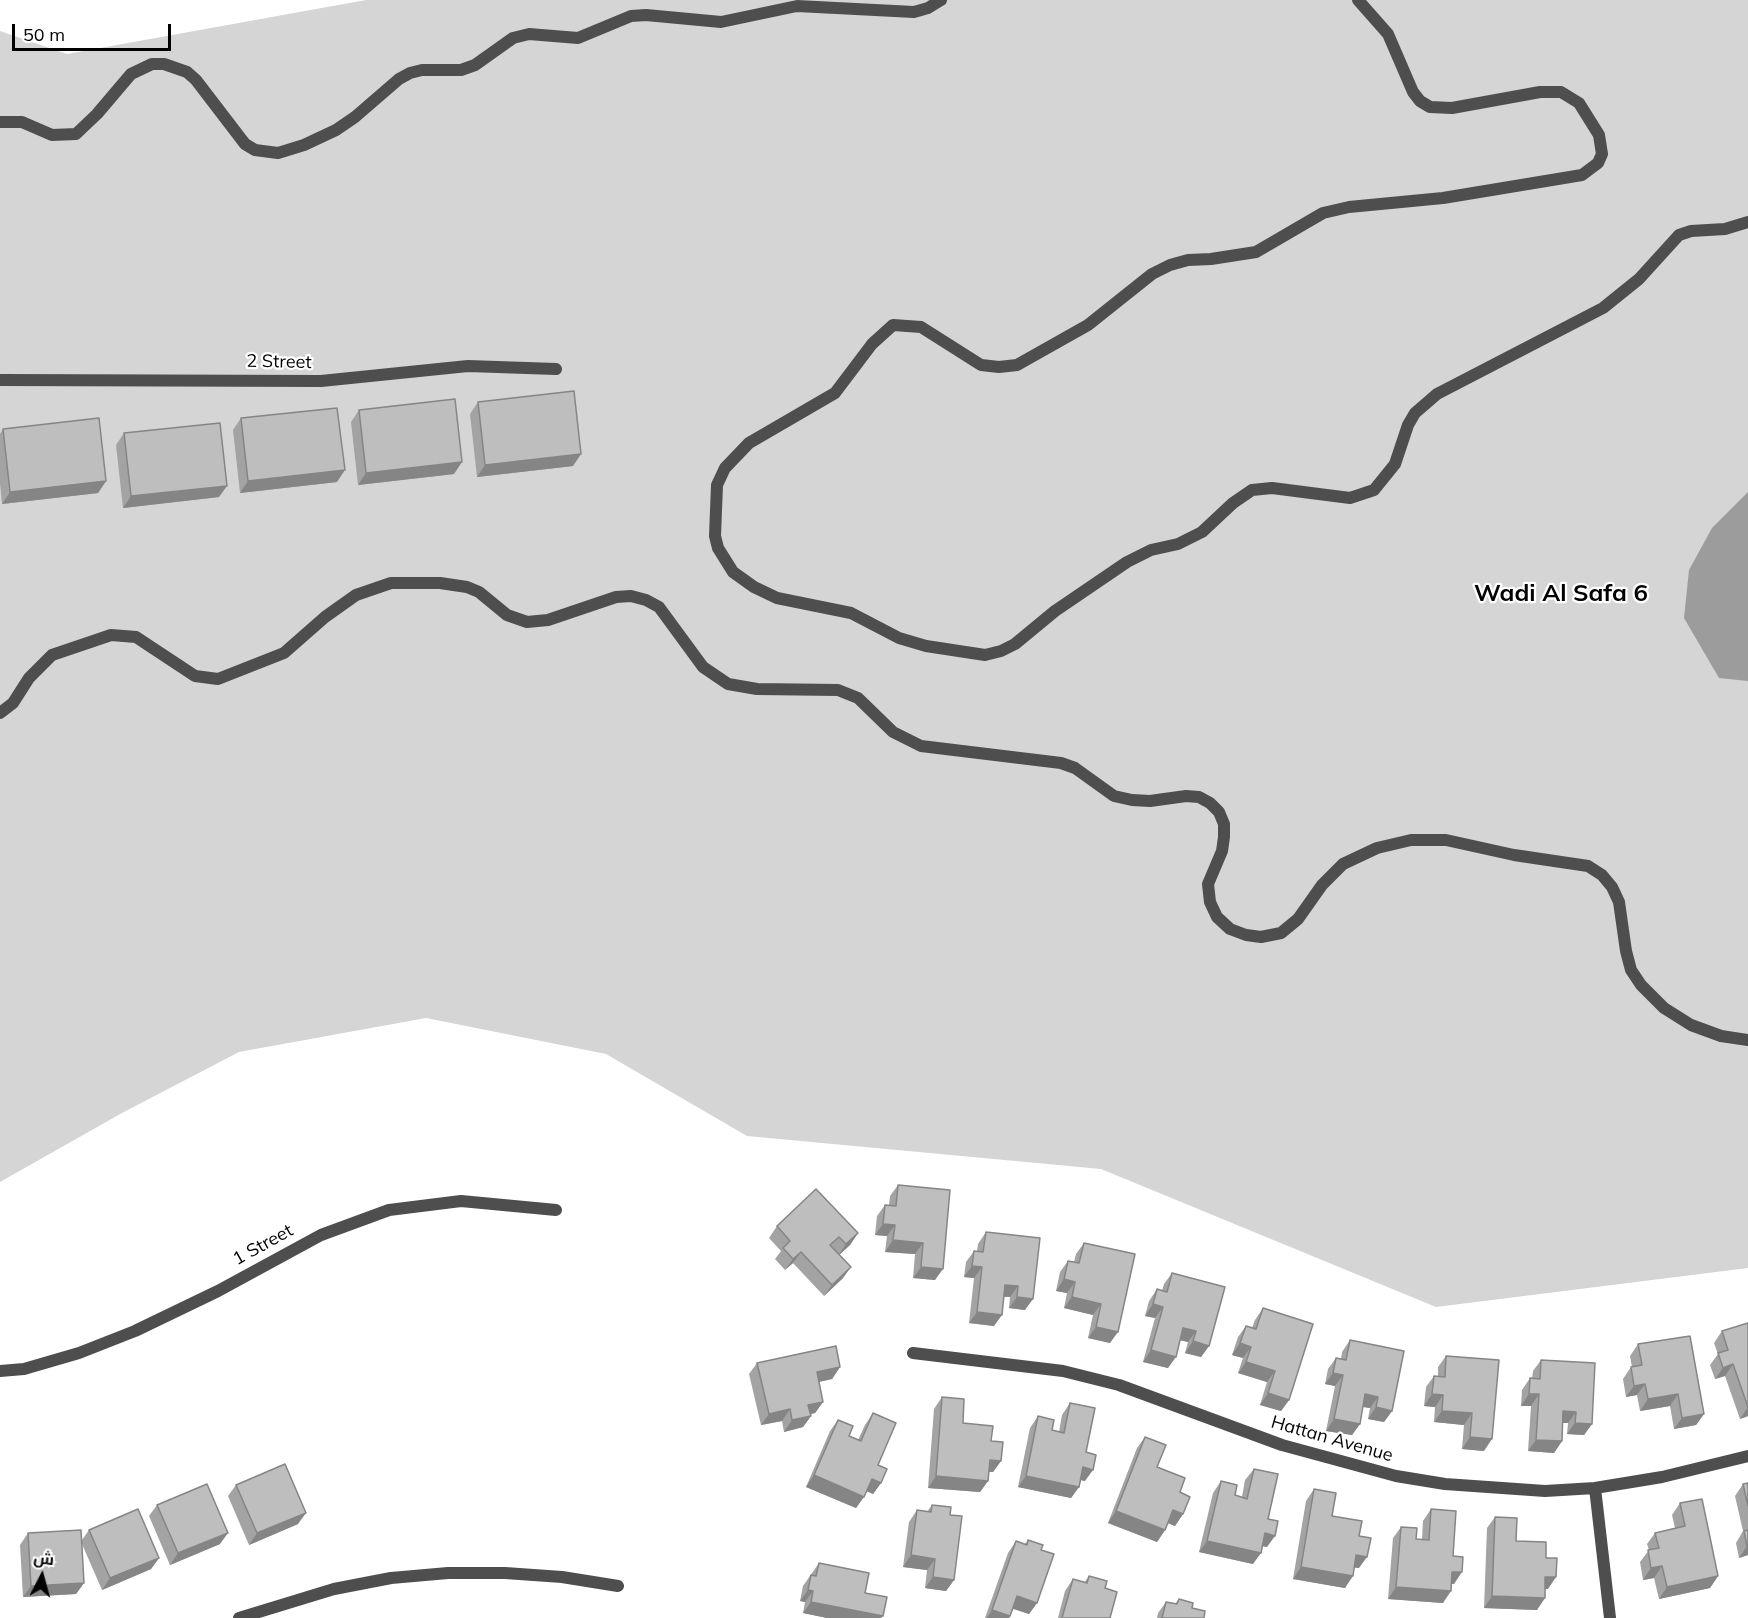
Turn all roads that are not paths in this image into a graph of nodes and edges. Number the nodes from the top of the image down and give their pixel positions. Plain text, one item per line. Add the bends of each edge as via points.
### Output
1 (941, 0) edge
2 (1358, 0) edge
3 (0, 122) edge
4 (1748, 222) edge
5 (556, 369) dead end
6 (0, 380) edge
7 (0, 713) edge
8 (1748, 1040) edge
9 (556, 1210) dead end
10 (914, 1353) dead end
11 (0, 1371) edge
12 (1748, 1456) edge
13 (1595, 1488) junction
14 (618, 1586) dead end
15 (239, 1618) edge
16 (1610, 1618) edge

1 - 3 street via 914,12 797,6 721,22 631,16 578,38 529,34 513,38 475,65 461,70 410,73 336,130 304,146 278,153 255,150 245,144 196,80 187,72 164,64 152,64 131,74 76,134 61,136 22,122
2 - 4 street via 1388,34 1420,101 1430,107 1452,108 1540,92 1561,92 1579,103 1599,135 1602,154 1598,163 1582,174 1443,198 1323,213 1256,252 1170,265 1152,274 1088,325 1017,365 999,368 981,364 921,327 893,325 872,344 835,393 749,443 725,468 717,485 714,520 718,548 733,572 777,598 851,613 899,638 926,646 985,655 1001,651 1138,555 1178,544 1202,532 1252,490 1272,488 1350,498 1374,490 1395,464 1415,413 1437,394 1603,308 1639,279 1679,235
5 - 6 street, 2 Street via 468,366 321,381
7 - 8 street via 13,703 29,678 52,655 111,635 136,637 195,676 218,679 284,653 348,600 391,583 467,587 507,615 527,622 548,620 616,597 631,596 659,607 702,667 728,684 756,689 838,690 858,698 893,732 921,746 1061,763 1075,768 1114,796 1132,800 1186,796 1210,803 1221,818 1224,837 1208,884 1210,902 1230,929 1246,935 1281,933 1298,919 1343,864 1377,848 1411,840 1446,840 1588,866 1607,881 1619,902 1631,970 1641,985 1664,1008 1691,1025 1721,1036
9 - 11 street, 1 Street via 461,1201 388,1210 321,1235 135,1331 80,1353 24,1369
10 - 13 street, Hattan Avenue via 1063,1371 1119,1385 1282,1445 1396,1476 1495,1489
12 - 13 street, Hattan Avenue
13 - 16 street
14 - 15 street via 505,1572 448,1573 334,1589

